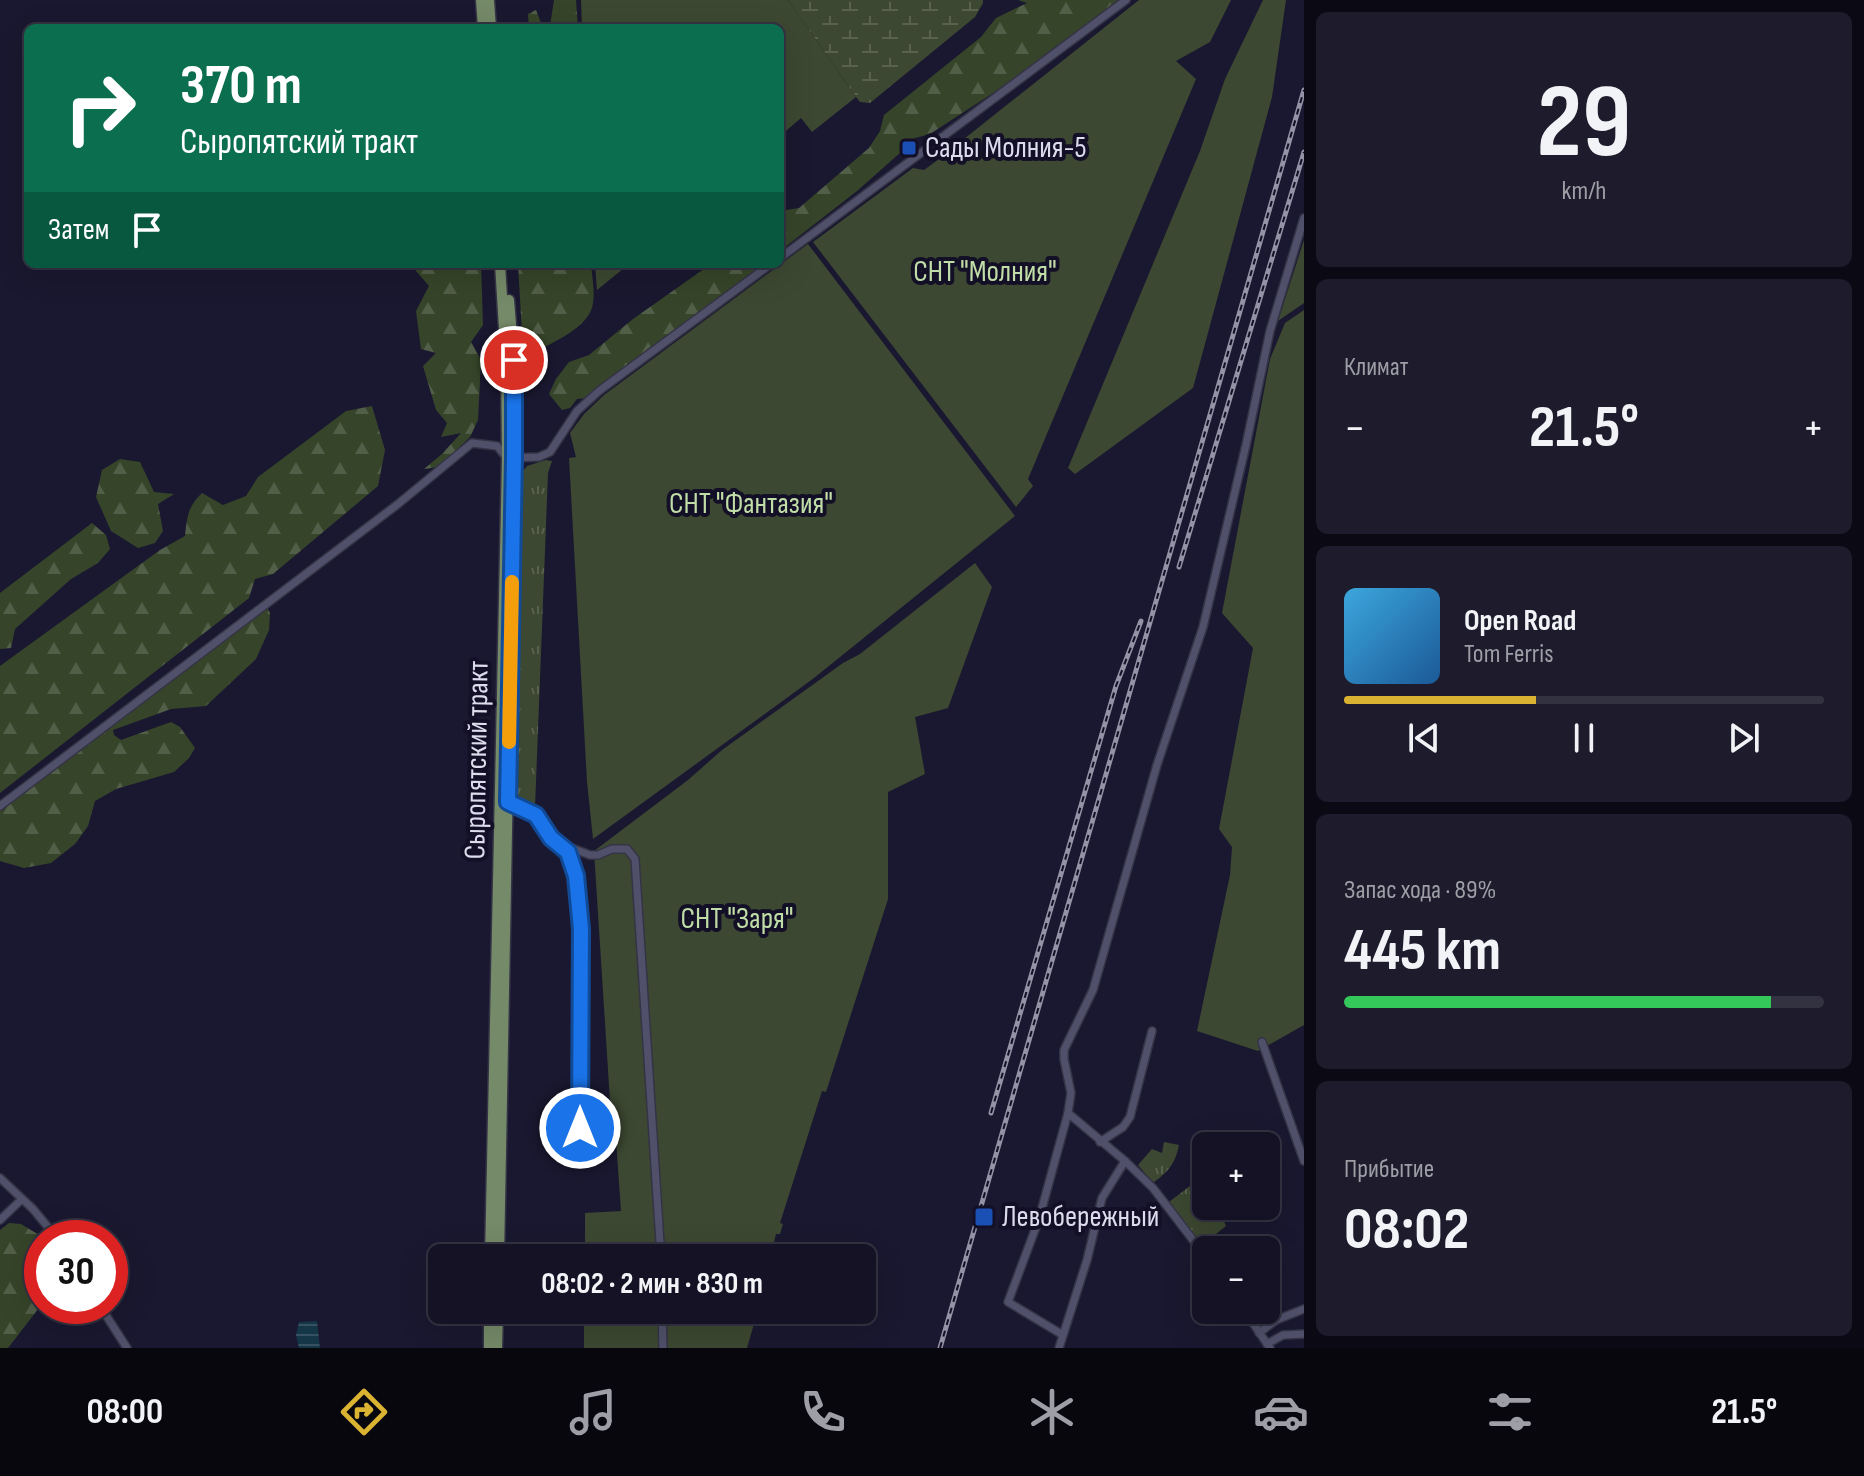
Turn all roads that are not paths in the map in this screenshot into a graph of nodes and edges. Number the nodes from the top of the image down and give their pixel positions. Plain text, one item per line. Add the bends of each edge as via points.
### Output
1 (481, 0) edge
2 (489, 0) edge
3 (1126, 0) edge
4 (483, 24) edge
5 (491, 24) edge
6 (1304, 218) edge
7 (784, 255) edge
8 (500, 268) edge
9 (507, 268) edge
10 (766, 268) edge
11 (511, 458) junction
12 (508, 802) junction
13 (0, 806) edge
14 (561, 844) junction
15 (1152, 1031) dead end
16 (1262, 1042) dead end
17 (1068, 1113) junction
18 (1100, 1142) junction
19 (580, 1150) dead end
20 (1125, 1161) junction
21 (1304, 1161) edge
22 (0, 1178) edge
23 (21, 1200) junction
24 (0, 1220) edge
25 (42, 1220) edge
26 (1192, 1239) edge
27 (490, 1244) edge
28 (499, 1244) edge
29 (660, 1244) edge
30 (1304, 1309) edge
31 (112, 1324) edge
32 (489, 1324) edge
33 (498, 1324) edge
34 (662, 1324) edge
35 (1253, 1324) edge
36 (1259, 1333) junction
37 (1304, 1334) edge
38 (1063, 1335) junction
39 (1269, 1346) edge
40 (127, 1348) edge
41 (489, 1348) edge
42 (497, 1348) edge
43 (663, 1348) edge
44 (1059, 1348) edge

1 - 4 main road
2 - 5 main road
3 - 7 street
6 - 17 street via 1270,331 1203,627 1157,765 1093,990 1064,1050 1071,1093
8 - 11 main road, Сыропятский тракт
9 - 11 main road, Сыропятский тракт via 514,360
10 - 11 street via 599,391 577,411 550,452
11 - 12 main road, Сыропятский тракт
11 - 13 street via 497,446 472,443
11 - 27 main road, Сыропятский тракт
12 - 14 street via 536,815
12 - 28 main road, Сыропятский тракт
14 - 19 street via 573,863 579,897
14 - 29 street via 590,855 627,849 635,859
15 - 18 street via 1130,1117
16 - 21 street
17 - 18 street
17 - 38 street via 1039,1219 1008,1302
18 - 20 street
20 - 26 street
20 - 38 street via 1102,1198
22 - 23 street
23 - 24 street
23 - 25 street
30 - 36 street
31 - 40 street
32 - 41 main road
33 - 42 main road
34 - 43 street
35 - 36 street
36 - 39 street
37 - 39 street via 1283,1335
38 - 44 street

